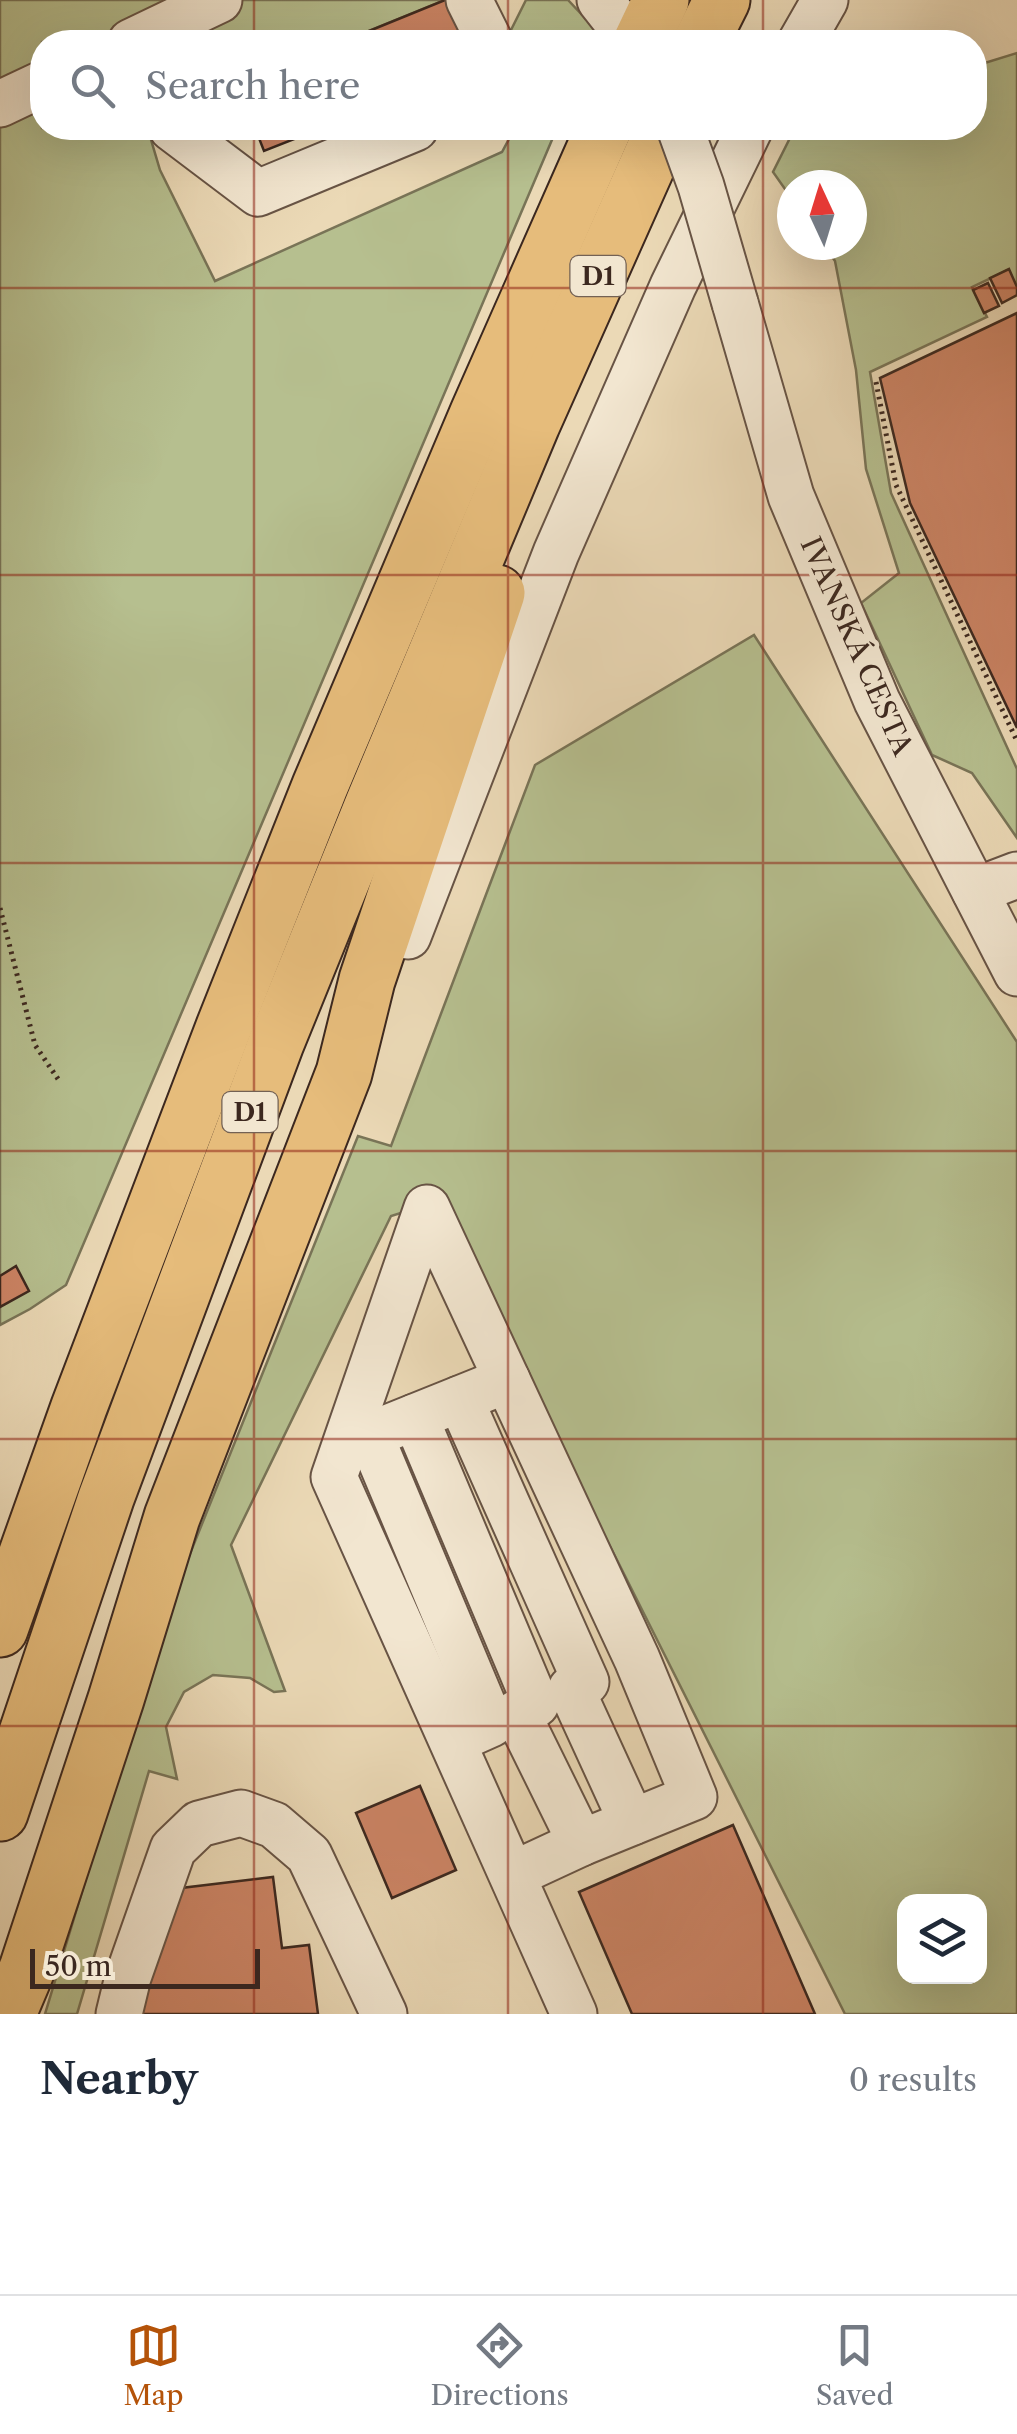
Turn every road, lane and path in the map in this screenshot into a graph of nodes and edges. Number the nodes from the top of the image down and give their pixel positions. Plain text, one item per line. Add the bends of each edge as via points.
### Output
1 (218, 0) edge
2 (470, 0) edge
3 (600, 0) edge
4 (661, 0) edge
5 (722, 0) edge
6 (156, 30) edge
7 (484, 30) edge
8 (624, 30) edge
9 (647, 30) edge
10 (707, 30) edge
11 (30, 90) edge
12 (0, 104) edge
13 (188, 140) edge
14 (386, 140) edge
15 (599, 140) edge
16 (659, 140) edge
17 (685, 140) edge
18 (744, 140) edge
19 (876, 382) dead end
20 (532, 424) junction
21 (1017, 741) edge
22 (1017, 876) edge
23 (975, 890) junction
24 (0, 908) edge
25 (1017, 974) edge
26 (344, 1074) junction
27 (58, 1078) dead end
28 (507, 1380) junction
29 (460, 1399) junction
30 (414, 1418) junction
31 (573, 1521) junction
32 (526, 1543) junction
33 (478, 1565) junction
34 (433, 1585) junction
35 (391, 1604) junction
36 (0, 1629) edge
37 (637, 1659) junction
38 (526, 1709) junction
39 (0, 1813) edge
40 (632, 1822) junction
41 (581, 1843) junction
42 (512, 1875) junction
43 (19, 1999) edge
44 (119, 2014) edge
45 (384, 2014) edge
46 (574, 2014) edge

1 - 6 street
2 - 7 street
3 - 8 street
4 - 9 highway
5 - 10 highway
11 - 12 street
13 - 14 street via 258,193
15 - 36 highway, D1 via 320,786
16 - 20 highway, D1
17 - 23 street, IVANSKÁ CESTA, bridge via 791,496 877,700
18 - 26 street via 556,553 388,990
19 - 21 path via 896,486
20 - 26 highway via 507,564 367,980
20 - 39 highway, D1 via 276,1043 106,1498
22 - 23 street
23 - 25 street, IVANSKÁ CESTA
24 - 27 path via 35,1045
26 - 43 highway via 172,1517
28 - 29 street
28 - 31 street
28 - 35 street via 428,1208 334,1477
29 - 30 street
29 - 32 street
30 - 33 street
30 - 34 street via 373,1442
31 - 32 street
31 - 37 street
32 - 33 street
32 - 38 street
33 - 34 street
33 - 38 street
34 - 35 street
34 - 38 street
35 - 38 street
37 - 38 street
37 - 40 street via 694,1797
38 - 40 street
38 - 41 street
38 - 42 street
40 - 41 street
41 - 42 street
42 - 46 street
44 - 45 street via 173,1849 199,1824 241,1812 274,1825 309,1855

